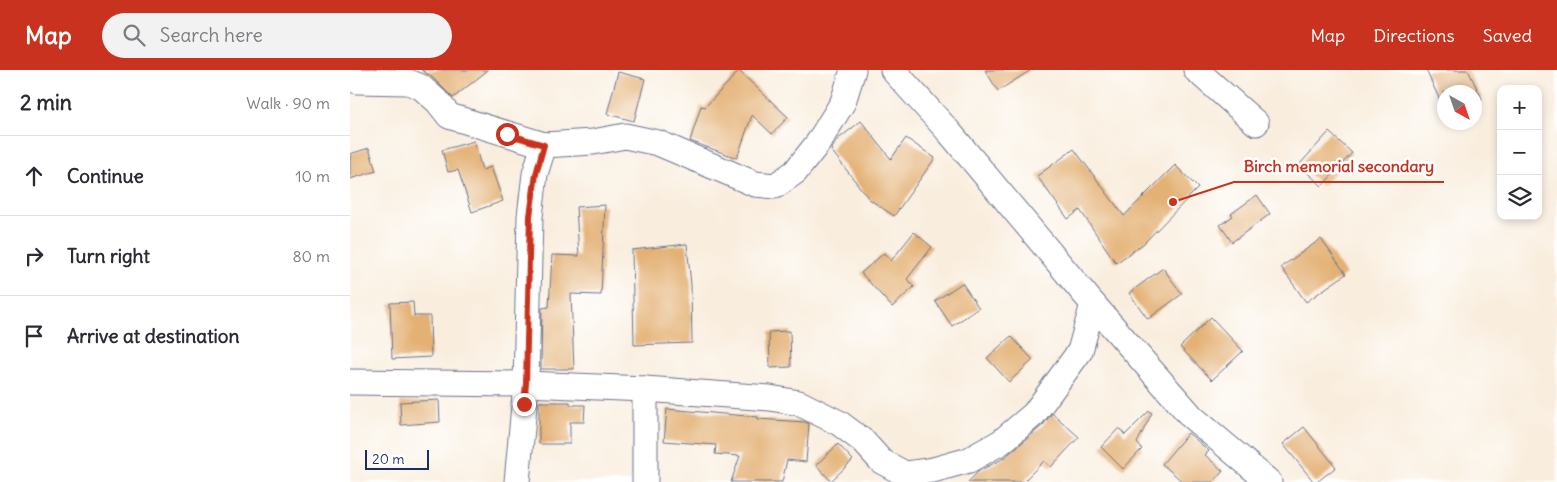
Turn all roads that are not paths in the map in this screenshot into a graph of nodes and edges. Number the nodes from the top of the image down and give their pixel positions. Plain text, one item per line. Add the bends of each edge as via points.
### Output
1 (853, 70) edge
2 (893, 70) edge
3 (1196, 70) edge
4 (350, 76) edge
5 (1256, 123) dead end
6 (544, 145) junction
7 (1093, 304) junction
8 (350, 382) edge
9 (526, 384) junction
10 (645, 389) junction
11 (517, 482) edge
12 (645, 482) edge
13 (1269, 482) edge

1 - 6 street via 843,102 818,143 795,172 775,186 755,184 658,144 625,136
2 - 7 street via 950,132
3 - 5 street
4 - 6 street via 357,81 408,82 421,87 449,116
6 - 9 street via 530,216
7 - 10 street via 1080,351 1034,414 1001,442 969,460 933,470 905,474 881,461 863,441 839,423 799,403
7 - 13 street via 1192,417
8 - 9 street
9 - 10 street
9 - 11 street
10 - 12 street

